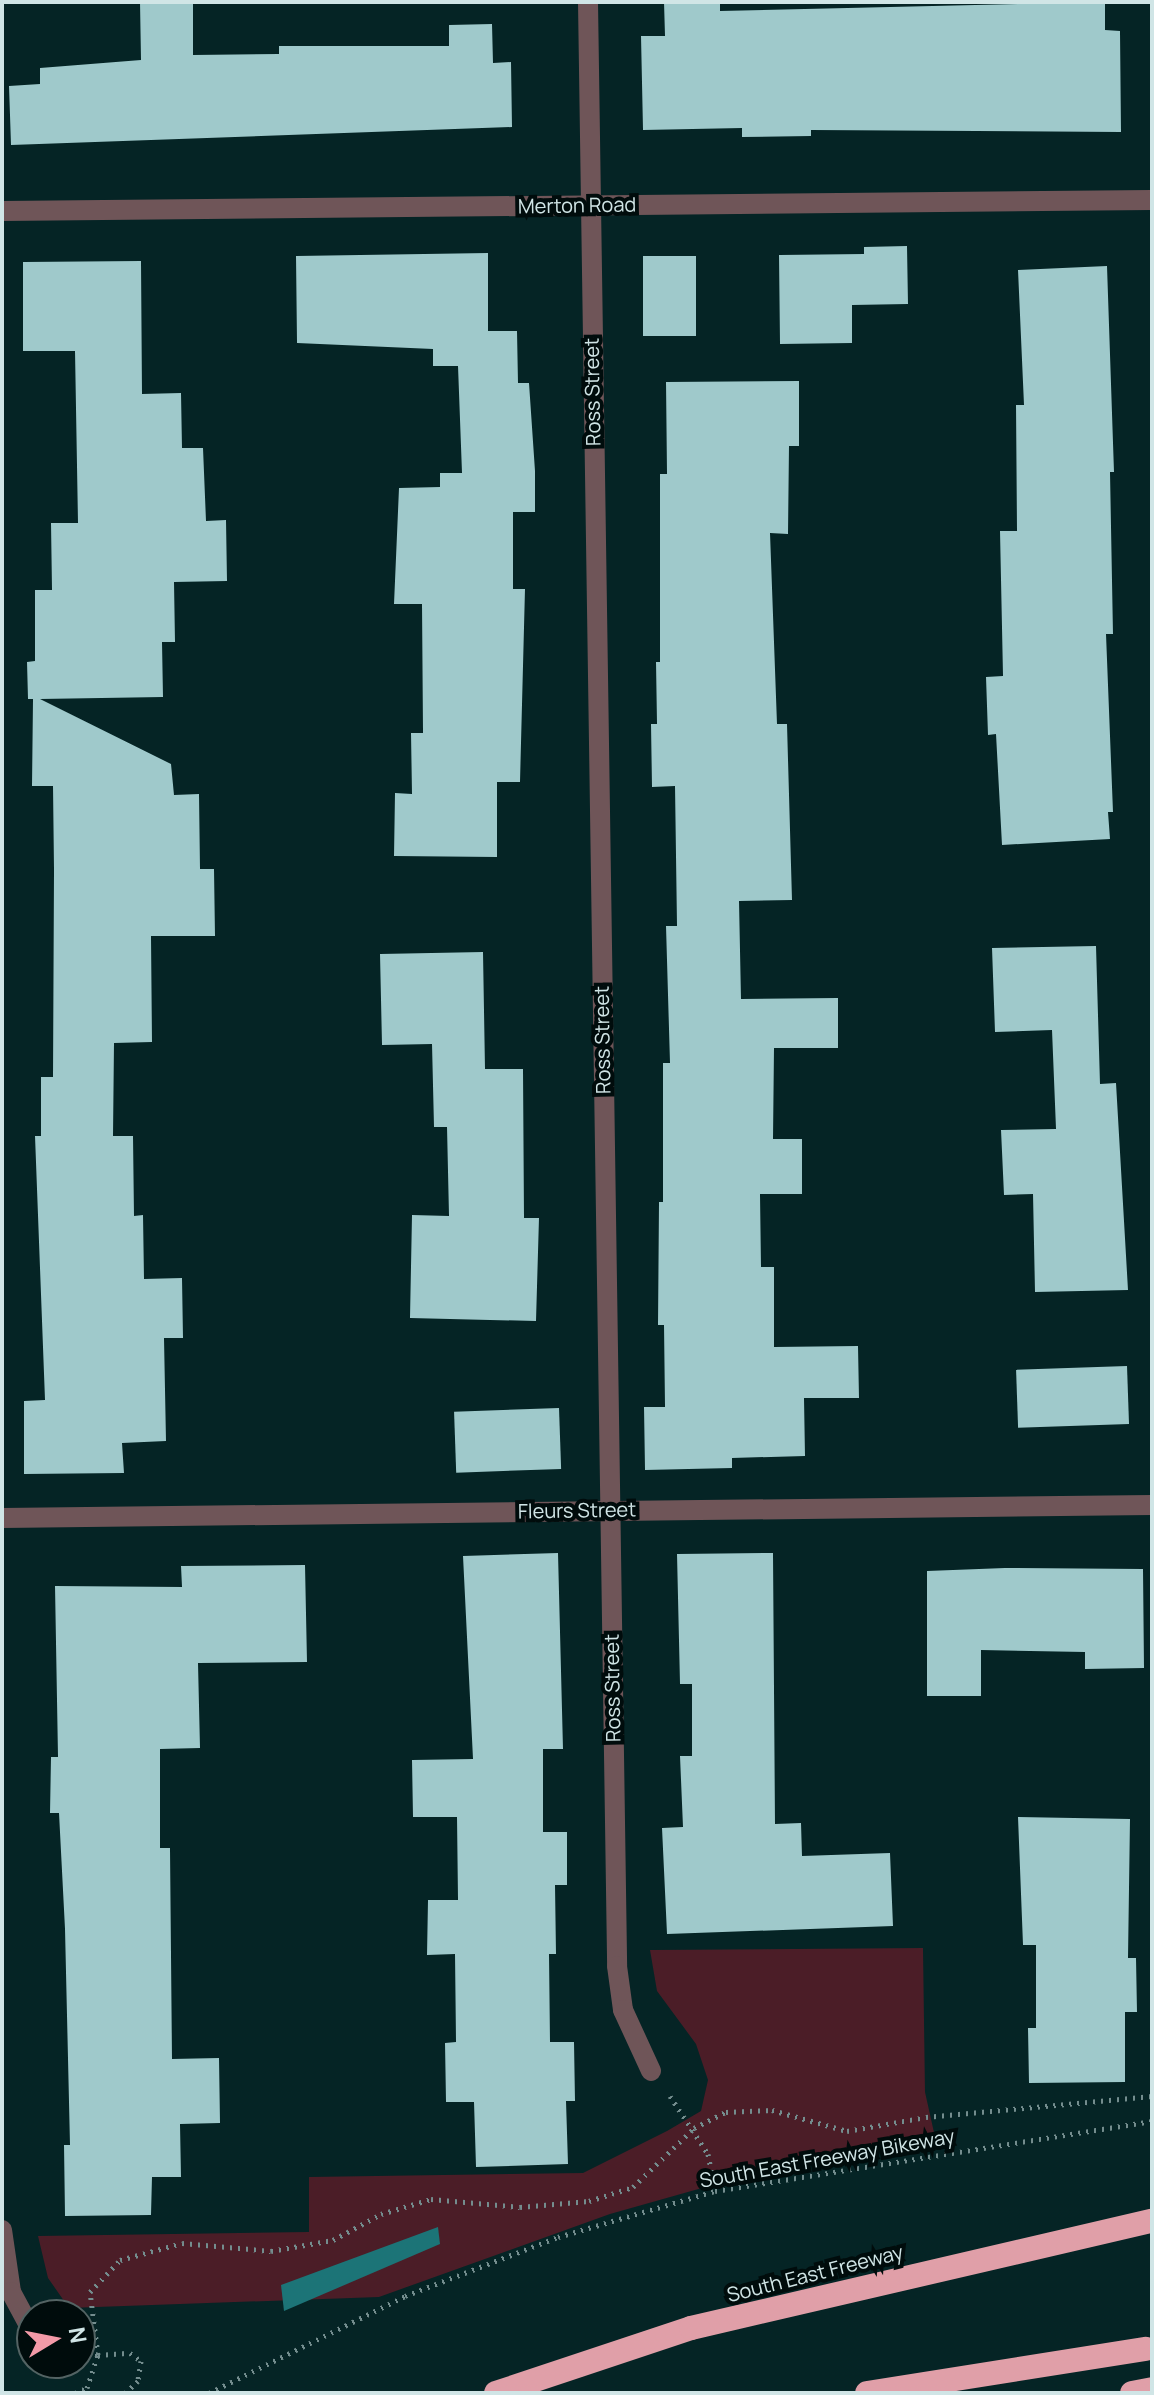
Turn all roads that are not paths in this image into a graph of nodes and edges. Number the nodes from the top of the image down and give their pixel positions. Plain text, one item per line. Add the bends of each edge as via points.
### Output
1 (588, 2) edge
2 (1152, 200) edge
3 (590, 205) junction
4 (2, 211) edge
5 (1152, 1505) edge
6 (609, 1509) junction
7 (2, 1518) edge
8 (651, 2071) dead end
9 (1152, 2221) edge
10 (2, 2230) edge
11 (16, 2301) edge
12 (1146, 2349) dead end
13 (1152, 2389) edge
14 (496, 2393) edge
15 (867, 2393) edge
16 (1132, 2393) edge

1 - 3 street, Ross Street
2 - 3 street, Merton Road
3 - 4 street, Merton Road
3 - 6 street, Ross Street
5 - 6 street, Fleurs Street
6 - 7 street, Fleurs Street
6 - 8 street, Ross Street via 617,1966 623,2010
9 - 14 highway, South East Freeway via 706,2324
10 - 11 street
12 - 15 highway
13 - 16 highway

